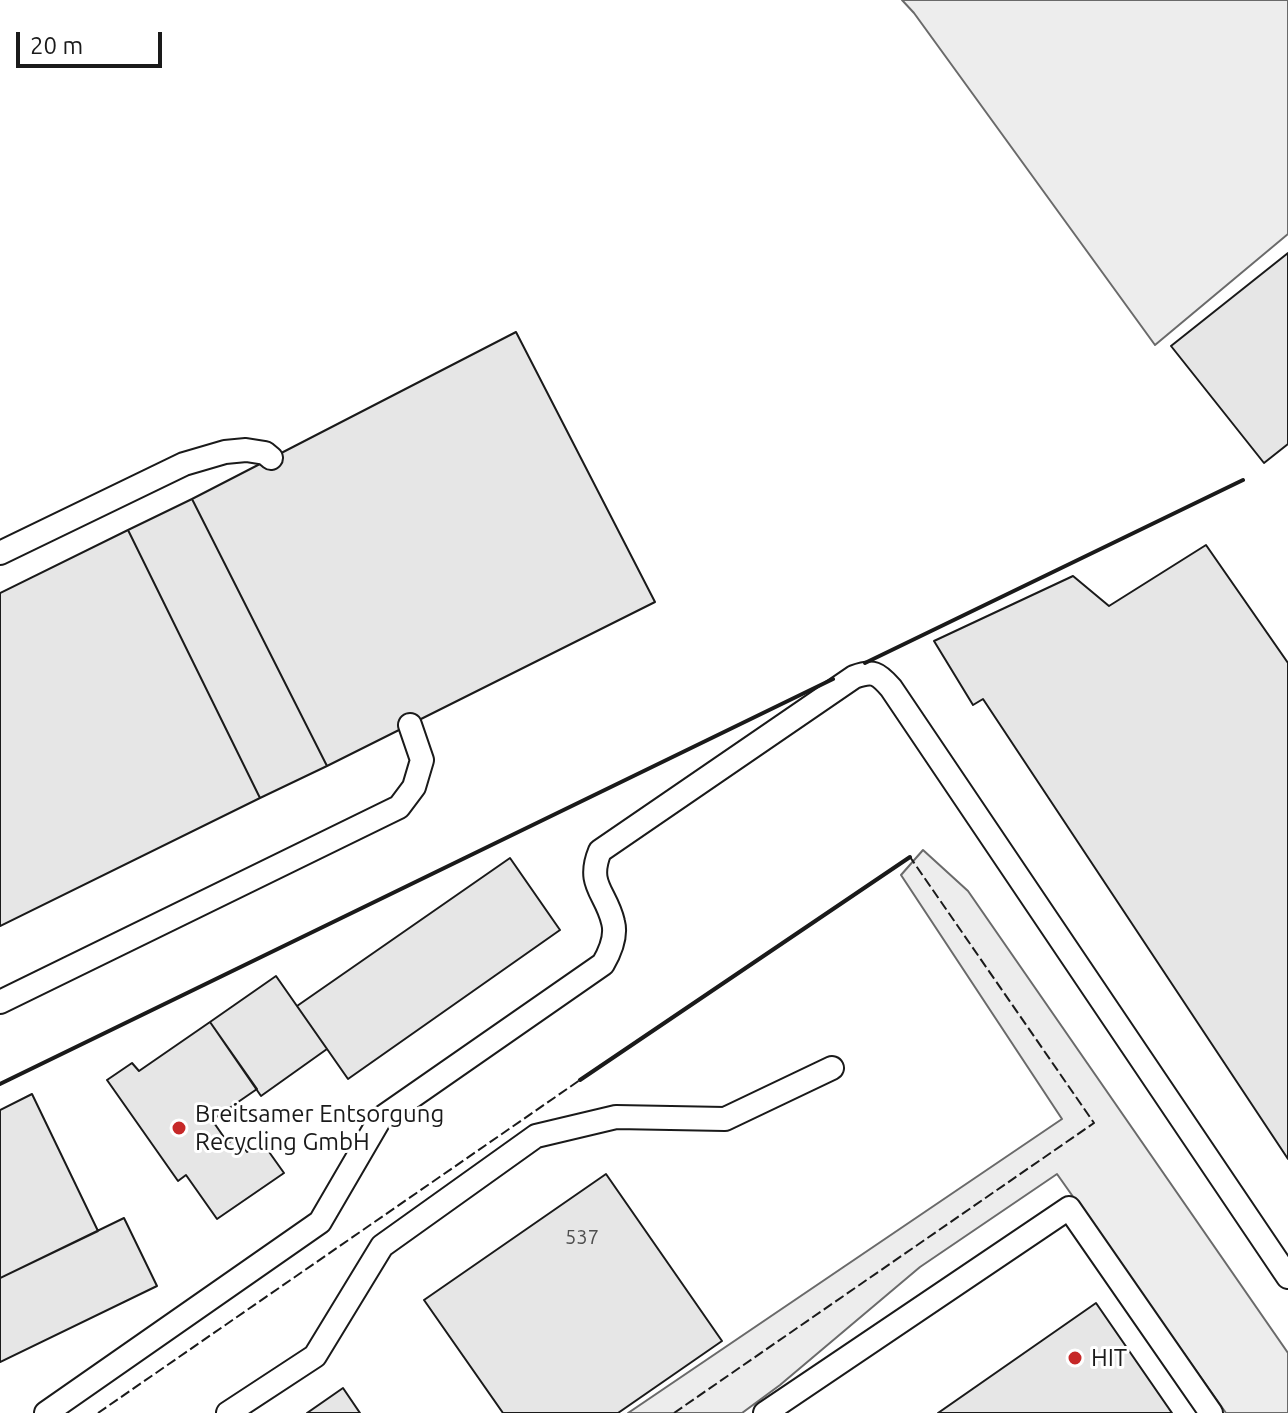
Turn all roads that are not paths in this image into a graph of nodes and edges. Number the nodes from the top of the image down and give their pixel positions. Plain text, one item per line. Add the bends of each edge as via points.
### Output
1 (271, 458) dead end
2 (0, 553) edge
3 (410, 725) dead end
4 (0, 1002) edge
5 (832, 1068) dead end
6 (1288, 1277) edge
7 (46, 1413) edge
8 (228, 1413) edge
9 (765, 1413) edge
10 (1211, 1413) edge

1 - 2 lane via 246,450 184,464
3 - 4 lane via 422,760 414,787 399,807
5 - 8 lane via 725,1119 616,1117 536,1136 382,1246 315,1356
6 - 7 lane via 891,688 868,672 600,851 595,881 614,924 612,948 603,964 380,1119 320,1222
9 - 10 lane via 1069,1208

